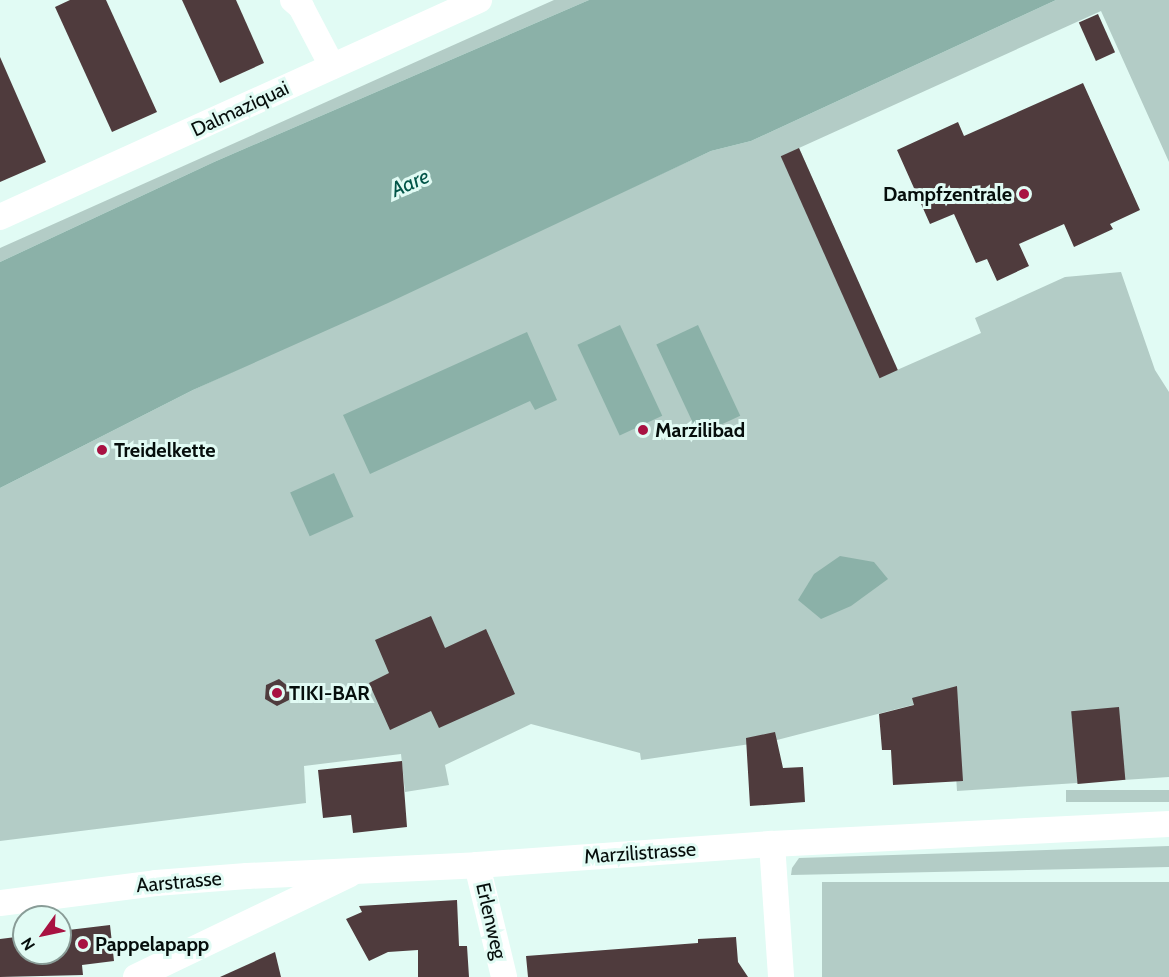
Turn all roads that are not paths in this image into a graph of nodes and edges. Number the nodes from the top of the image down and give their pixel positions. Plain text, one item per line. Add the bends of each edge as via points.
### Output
1 (479, 0) edge
2 (300, 2) edge
3 (332, 66) junction
4 (0, 217) edge
5 (1169, 824) edge
6 (772, 844) junction
7 (477, 865) junction
8 (358, 870) junction
9 (0, 903) edge
10 (136, 977) edge
11 (504, 977) edge
12 (780, 977) edge

1 - 3 street, Dalmaziquai
2 - 3 street
3 - 4 street, Dalmaziquai
5 - 6 street, Marzilistrasse
6 - 7 street, Marzilistrasse
6 - 12 street
7 - 8 street, Marzilistrasse
7 - 11 street, Erlenweg
8 - 9 street, Aarstrasse via 156,883
8 - 10 street, Marzilistrasse

